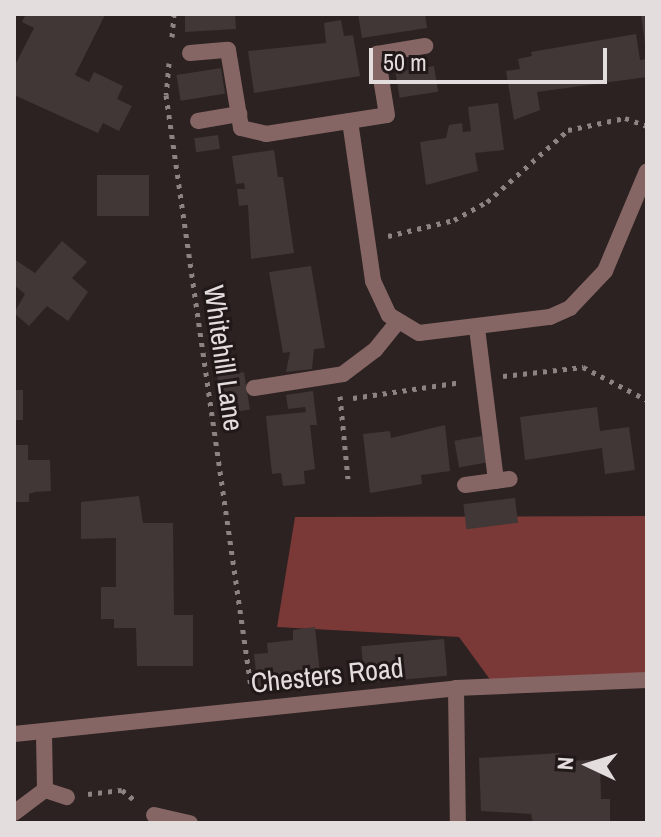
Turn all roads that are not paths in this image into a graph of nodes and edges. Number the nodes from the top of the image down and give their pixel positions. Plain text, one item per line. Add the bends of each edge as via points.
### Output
1 (425, 46) dead end
2 (190, 53) dead end
3 (239, 114) junction
4 (198, 121) dead end
5 (350, 121) junction
6 (647, 171) edge
7 (643, 203) edge
8 (397, 323) junction
9 (477, 328) junction
10 (254, 388) dead end
11 (465, 485) dead end
12 (647, 680) edge
13 (456, 688) junction
14 (44, 731) junction
15 (14, 734) edge
16 (45, 790) junction
17 (67, 797) road end
18 (14, 813) edge
19 (154, 815) road end
20 (190, 823) edge
21 (458, 823) edge

1 - 5 street via 377,54 387,115
2 - 3 street via 228,50
3 - 4 street
3 - 5 street via 241,128 266,134
5 - 8 street via 380,301
6 - 7 street
7 - 9 street via 605,271 570,308 550,317
8 - 9 street via 419,333
8 - 10 street via 375,350 337,376
9 - 11 street via 503,480
12 - 13 street, Chesters Road
13 - 14 street, Chesters Road
13 - 21 street
14 - 15 street, Chesters Road
14 - 16 street
16 - 17 street
16 - 18 street
19 - 20 street

